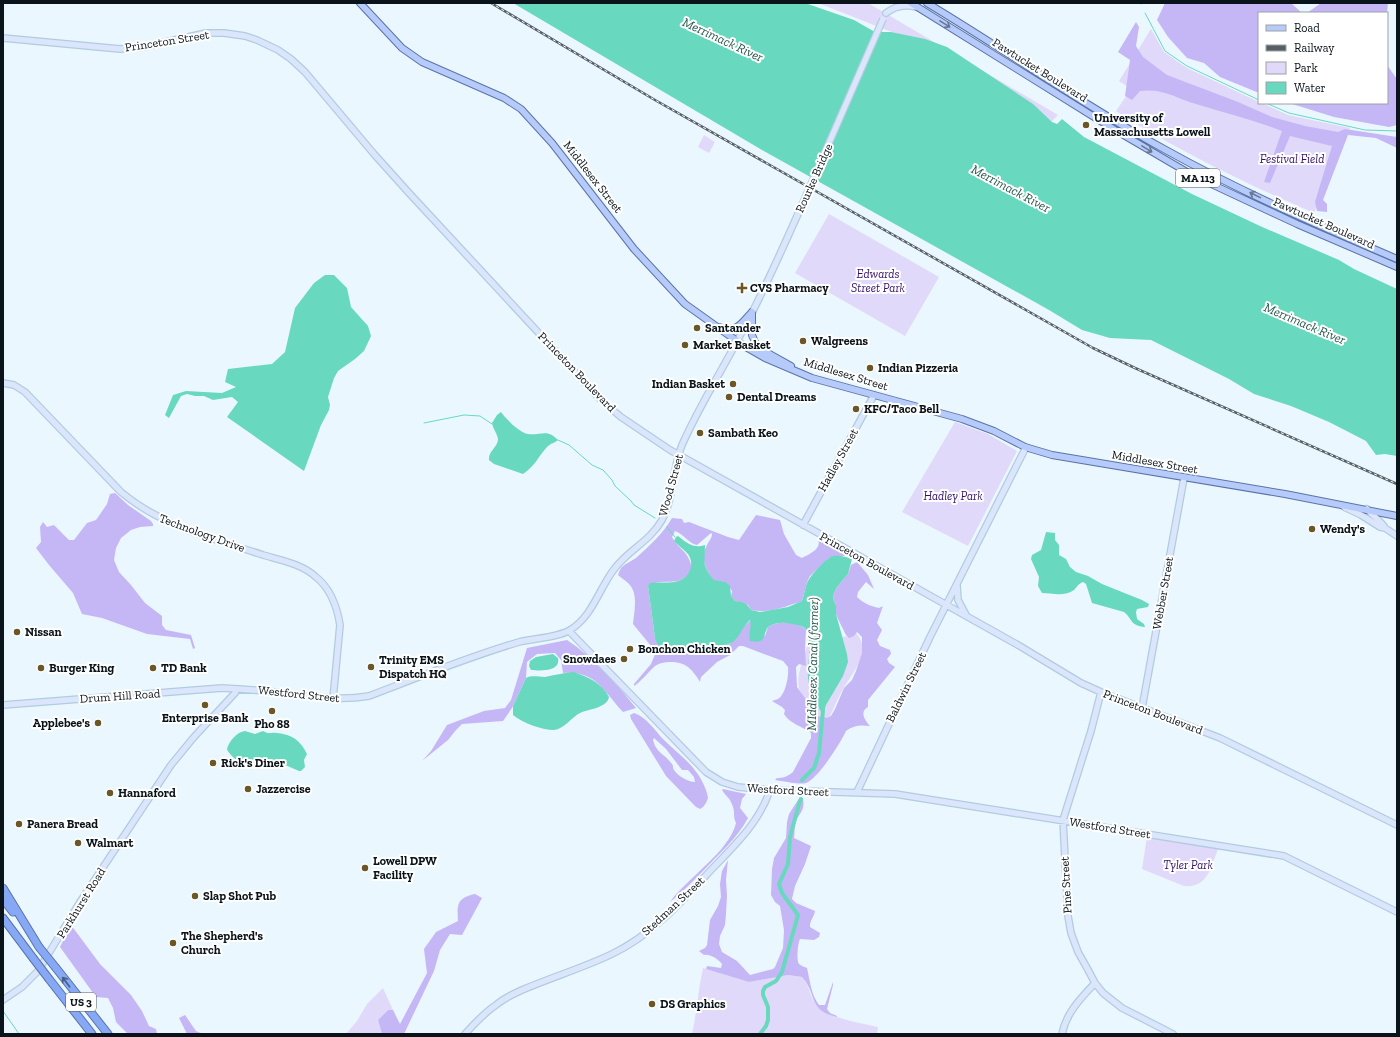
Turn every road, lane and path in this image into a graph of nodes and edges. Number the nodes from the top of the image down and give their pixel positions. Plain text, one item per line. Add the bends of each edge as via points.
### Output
1 (360, 3) edge
2 (890, 3) edge
3 (912, 3) edge
4 (927, 3) edge
5 (926, 12) junction
6 (885, 16) junction
7 (3, 38) edge
8 (409, 193) joint
9 (1397, 259) edge
10 (1397, 267) edge
11 (752, 312) junction
12 (715, 326) junction
13 (737, 342) junction
14 (796, 371) junction
15 (4, 383) edge
16 (874, 394) junction
17 (1026, 447) junction
18 (679, 455) junction
19 (1184, 478) junction
20 (1336, 504) junction
21 (1367, 509) junction
22 (1397, 516) edge
23 (803, 525) junction
24 (1385, 528) junction
25 (1397, 536) edge
26 (957, 583) junction
27 (946, 605) junction
28 (967, 616) junction
29 (569, 631) junction
30 (222, 688) junction
31 (236, 689) junction
32 (1101, 692) junction
33 (333, 699) junction
34 (225, 703) junction
35 (3, 705) edge
36 (1142, 708) junction
37 (770, 790) junction
38 (857, 792) junction
39 (1063, 820) junction
40 (1397, 825) edge
41 (3, 888) edge
42 (3, 899) edge
43 (1397, 912) edge
44 (3, 918) edge
45 (3, 925) edge
46 (40, 947) junction
47 (33, 958) junction
48 (1095, 983) junction
49 (3, 1000) edge
50 (92, 1034) edge
51 (108, 1034) edge
52 (465, 1034) edge
53 (1062, 1034) edge
54 (1173, 1034) edge

1 - 12 main road, Middlesex Street via 398,43 422,62 504,98 521,109 552,143 644,260 685,304
2 - 6 main road, Rourke Bridge
3 - 5 main road, Pawtucket Boulevard / MA 113
9 -> 4 main road, Pawtucket Boulevard / MA 113 via 1264,200 1164,149
5 - 6 main road via 908,5 894,7
5 -> 10 main road, Pawtucket Boulevard / MA 113 via 1192,175
6 - 11 main road, Rourke Bridge, bridge
7 - 8 main road, Princeton Street via 120,49 143,47 206,33 224,33 257,40 282,53 305,72
8 - 18 main road, Princeton Boulevard via 600,399 620,417
11 - 12 main road via 733,330
11 - 13 main road, Rourke Bridge
11 - 14 main road via 752,335 757,347 789,364
12 - 13 main road, Middlesex Street
13 - 14 main road, Middlesex Street
13 - 18 main road, Wood Street via 699,409
14 - 16 main road, Middlesex Street via 819,380
15 - 33 main road, Technology Drive via 26,392 134,503 167,522 300,567 316,576 329,591 336,605 340,625
16 - 17 main road, Middlesex Street via 962,418
16 - 23 main road, Hadley Street
17 - 19 main road, Middlesex Street via 1055,456
17 - 26 main road, Baldwin Street
18 - 23 main road, Princeton Boulevard
18 - 29 main road, Wood Street via 663,519 651,535 616,566 587,614
19 - 20 main road, Middlesex Street
19 - 36 main road, Webber Street
20 - 21 main road, Middlesex Street
20 - 24 main road, Middlesex Street
21 - 22 main road
21 - 24 main road, Middlesex Street
23 - 27 main road, Princeton Boulevard
24 - 25 main road, Middlesex Street
26 - 27 main road, Baldwin Street
26 - 28 main road via 958,600
27 - 28 main road, Princeton Boulevard
27 - 38 main road, Baldwin Street
28 - 32 main road, Princeton Boulevard via 1081,683
29 - 33 main road, Westford Street via 482,654 369,696
29 - 37 main road, Westford Street via 706,772 722,782 738,787
30 - 31 main road, Drum Hill Road
30 - 34 main road via 229,694
30 - 35 main road, Drum Hill Road
31 - 33 main road, Westford Street
31 - 34 main road, Parkhurst Road
32 - 36 main road, Princeton Boulevard
32 - 39 main road, Pine Street
34 - 49 main road, Parkhurst Road via 171,765 38,971 22,987
36 - 40 main road, Princeton Boulevard via 1220,738
37 - 38 main road, Westford Street
37 - 52 main road, Stedman Street via 754,823 656,926 613,954 510,996 496,1004
38 - 39 main road, Westford Street via 895,794
39 - 43 main road, Westford Street via 1284,856
39 - 48 main road, Pine Street via 1069,926 1078,952
41 - 46 highway
42 - 46 highway, US 3
44 - 47 highway, US 3
45 - 47 highway
51 -> 46 highway, US 3, bridge
47 - 50 highway, US 3, bridge
48 - 53 main road via 1070,1013
48 - 54 main road, Pine Street via 1108,998 1122,1008

